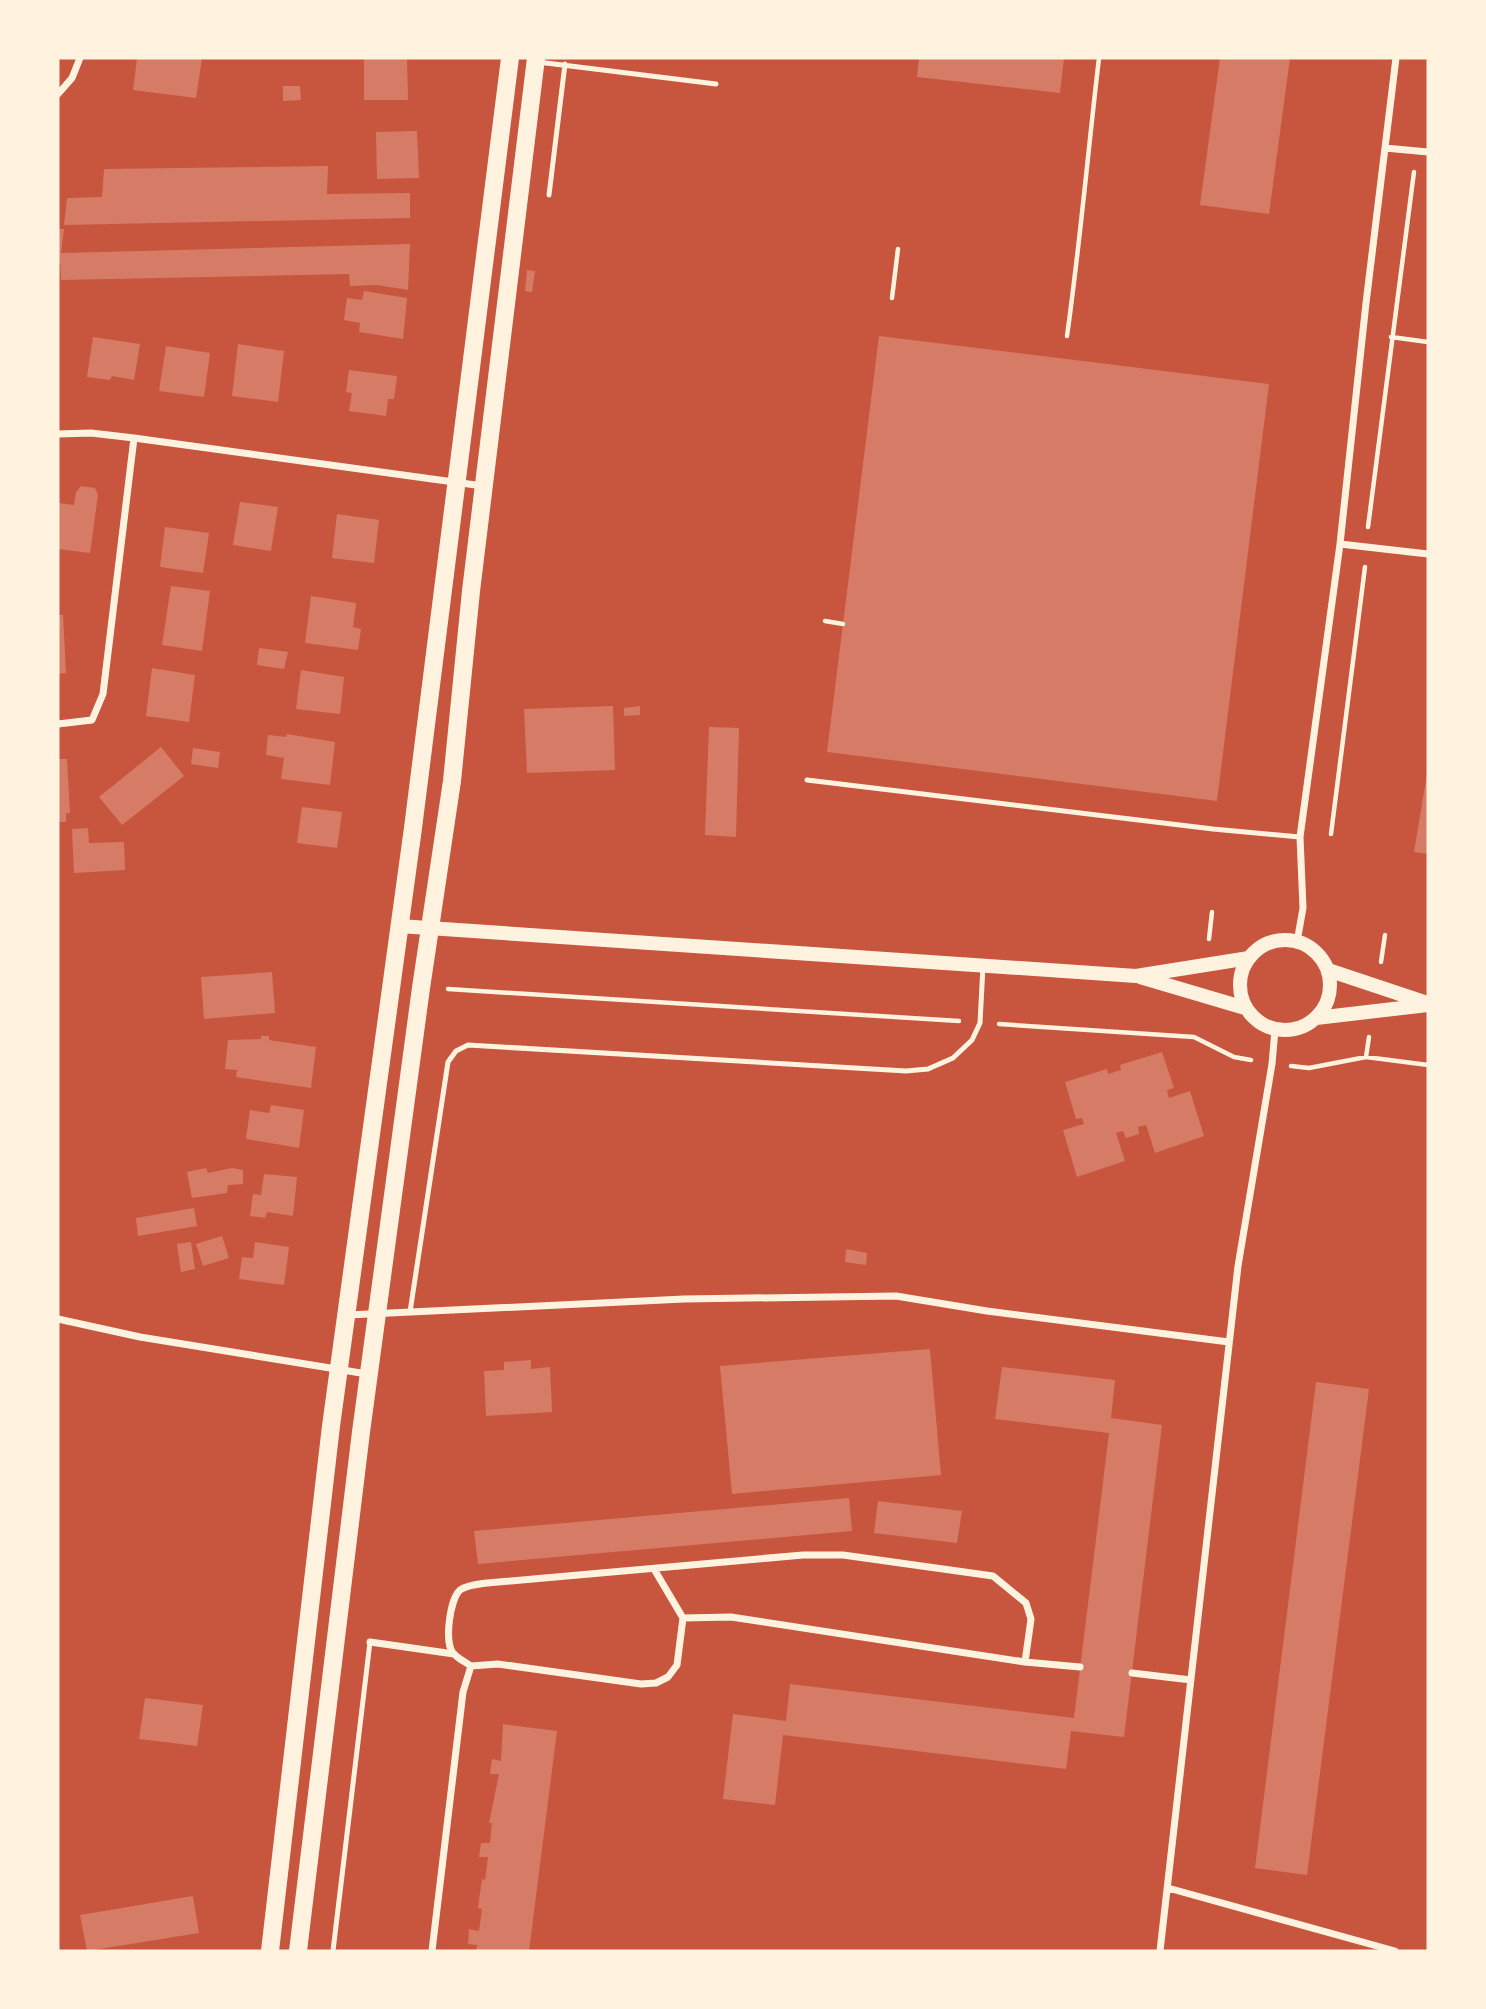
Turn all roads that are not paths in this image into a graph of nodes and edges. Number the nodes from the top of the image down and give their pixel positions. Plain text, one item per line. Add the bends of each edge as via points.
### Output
1 (80, 58) edge
2 (510, 58) edge
3 (1396, 58) edge
4 (536, 60) edge
5 (565, 64) junction
6 (716, 84) dead end
7 (58, 94) edge
8 (1385, 148) junction
9 (1425, 152) edge
10 (549, 195) dead end
11 (58, 434) edge
12 (134, 438) junction
13 (455, 483) junction
14 (484, 486) junction
15 (1340, 544) junction
16 (1425, 554) edge
17 (58, 724) edge
18 (807, 780) dead end
19 (1300, 837) junction
20 (400, 926) junction
21 (430, 928) junction
22 (1297, 942) junction
23 (1249, 958) junction
24 (983, 966) junction
25 (1328, 970) junction
26 (1136, 976) junction
27 (1428, 1004) edge
28 (1245, 1007) junction
29 (1317, 1018) junction
30 (1275, 1030) junction
31 (410, 1312) junction
32 (377, 1313) junction
33 (346, 1315) junction
34 (58, 1318) edge
35 (1229, 1342) junction
36 (339, 1369) junction
37 (369, 1374) junction
38 (654, 1569) junction
39 (683, 1618) junction
40 (370, 1642) joint
41 (454, 1654) junction
42 (1025, 1662) junction
43 (471, 1666) junction
44 (1080, 1668) dead end
45 (1132, 1673) dead end
46 (1191, 1680) junction
47 (1168, 1888) junction
48 (270, 1951) edge
49 (298, 1951) edge
50 (333, 1951) edge
51 (432, 1951) edge
52 (1160, 1951) edge
53 (1395, 1951) edge

1 - 7 street via 72,78
2 - 13 main road
3 - 8 street
4 - 5 lane
4 - 14 main road
5 - 6 lane
5 - 10 lane
8 - 9 street
8 - 15 street
11 - 12 street
12 - 13 street
12 - 17 street via 103,694 92,720
13 - 14 street
13 - 20 main road
14 - 21 main road via 452,781
15 - 16 street
15 - 19 street
18 - 19 lane
19 - 22 street via 1303,908
20 - 21 main road
20 - 33 main road
21 - 24 main road
21 - 32 main road
22 - 23 main road via 1270,942
22 - 25 main road via 1321,957
23 - 26 main road
23 - 28 main road via 1240,985
24 - 26 main road
24 - 31 lane via 980,1023 972,1040 953,1058 928,1069 468,1045 456,1051 448,1062
25 - 27 main road
25 - 29 main road via 1329,995
26 - 28 main road
27 - 29 main road
28 - 30 main road
29 - 30 main road via 1304,1027
30 - 35 street
31 - 32 street
31 - 35 street via 684,1299 896,1296
32 - 33 street
32 - 37 main road
33 - 36 main road
34 - 36 street via 140,1338
35 - 46 street
36 - 37 street
36 - 48 main road
37 - 49 main road
38 - 39 street
38 - 41 street via 468,1587 459,1591 450,1620 448,1644
38 - 42 street via 830,1555 993,1576 1026,1603 1031,1619
39 - 42 street via 731,1617
39 - 43 street via 677,1665 656,1683 498,1664
40 - 41 street
40 - 50 lane
41 - 43 street
42 - 44 street
43 - 51 street via 463,1692
45 - 46 street
46 - 47 street
47 - 52 street
47 - 53 street

